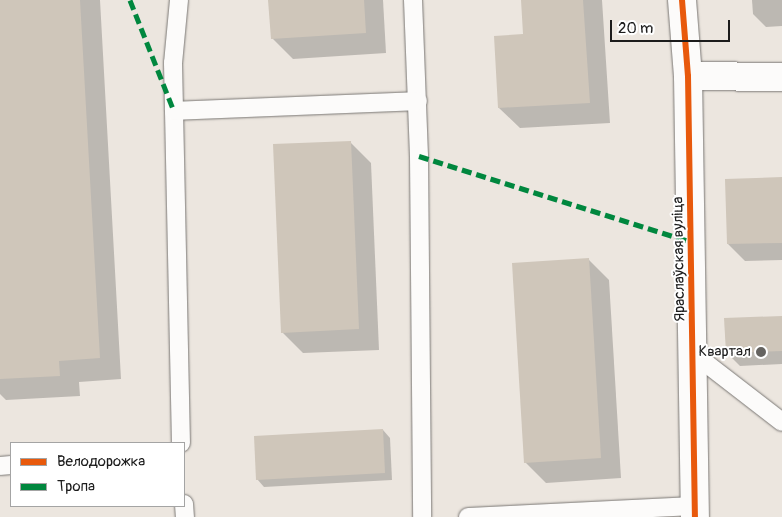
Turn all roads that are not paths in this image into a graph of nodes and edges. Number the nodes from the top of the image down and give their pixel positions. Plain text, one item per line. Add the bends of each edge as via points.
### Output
1 (179, 0) edge
2 (413, 0) edge
3 (682, 0) edge
4 (688, 76) junction
5 (782, 77) edge
6 (418, 101) junction
7 (174, 111) junction
8 (694, 354) junction
9 (782, 422) edge
10 (181, 442) edge
11 (695, 512) edge
12 (422, 517) edge
13 (468, 517) edge

1 - 7 lane
2 - 6 lane
3 - 4 street, Яраслаўская вуліца
4 - 5 street
4 - 8 street, Яраслаўская вуліца
6 - 7 lane
6 - 12 lane
7 - 10 lane
8 - 9 lane
8 - 11 street, Яраслаўская вуліца
11 - 13 lane

